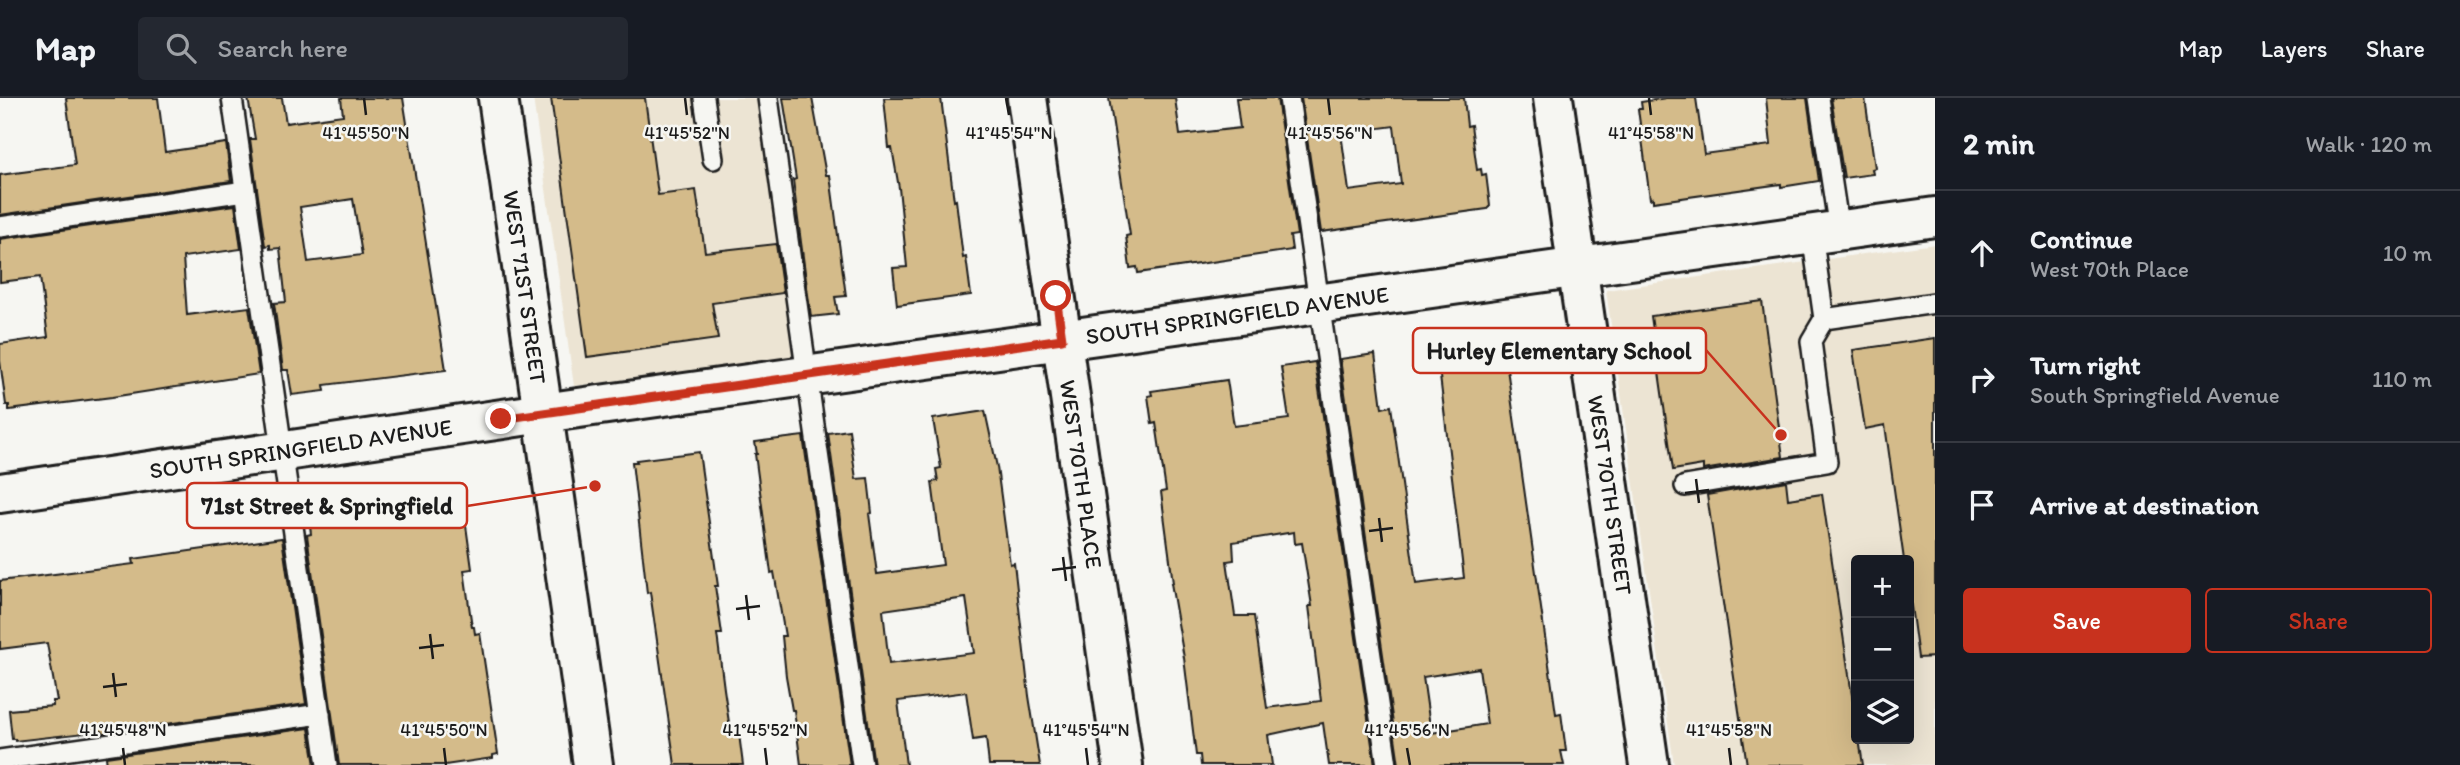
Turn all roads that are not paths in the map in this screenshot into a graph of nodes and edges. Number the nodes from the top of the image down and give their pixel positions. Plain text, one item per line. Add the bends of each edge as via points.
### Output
1 (232, 98) edge
2 (498, 98) edge
3 (704, 98) edge
4 (768, 98) edge
5 (1027, 98) edge
6 (1289, 98) edge
7 (1553, 98) edge
8 (1819, 98) edge
9 (713, 159) dead end
10 (246, 191) junction
11 (1935, 217) edge
12 (0, 227) edge
13 (1825, 232) junction
14 (1577, 267) junction
15 (1320, 303) junction
16 (1935, 303) edge
17 (1824, 319) junction
18 (1062, 339) junction
19 (807, 376) junction
20 (543, 413) junction
21 (283, 452) junction
22 (1685, 486) dead end
23 (0, 494) edge
24 (320, 714) junction
25 (0, 761) edge
26 (327, 765) edge
27 (593, 765) edge
28 (862, 765) edge
29 (1123, 765) edge
30 (1387, 765) edge
31 (1649, 765) edge

1 - 10 lane
2 - 20 street, WEST 71ST STREET
3 - 9 lane
4 - 19 lane
5 - 18 street, WEST 70TH PLACE
6 - 15 lane
7 - 14 street, WEST 70TH STREET
8 - 13 lane
10 - 12 lane
10 - 21 lane
11 - 13 street, SOUTH SPRINGFIELD AVENUE
13 - 14 street, SOUTH SPRINGFIELD AVENUE
13 - 17 lane
14 - 15 street, SOUTH SPRINGFIELD AVENUE
14 - 31 street, WEST 70TH STREET
15 - 18 street, SOUTH SPRINGFIELD AVENUE
15 - 30 lane
16 - 17 lane
17 - 22 lane via 1811,341 1827,462
18 - 19 street, SOUTH SPRINGFIELD AVENUE
18 - 29 street, WEST 70TH PLACE
19 - 20 street, SOUTH SPRINGFIELD AVENUE
19 - 28 lane
20 - 21 street, SOUTH SPRINGFIELD AVENUE
20 - 27 street, WEST 71ST STREET
21 - 23 street, SOUTH SPRINGFIELD AVENUE
21 - 24 lane
24 - 25 lane
24 - 26 lane

